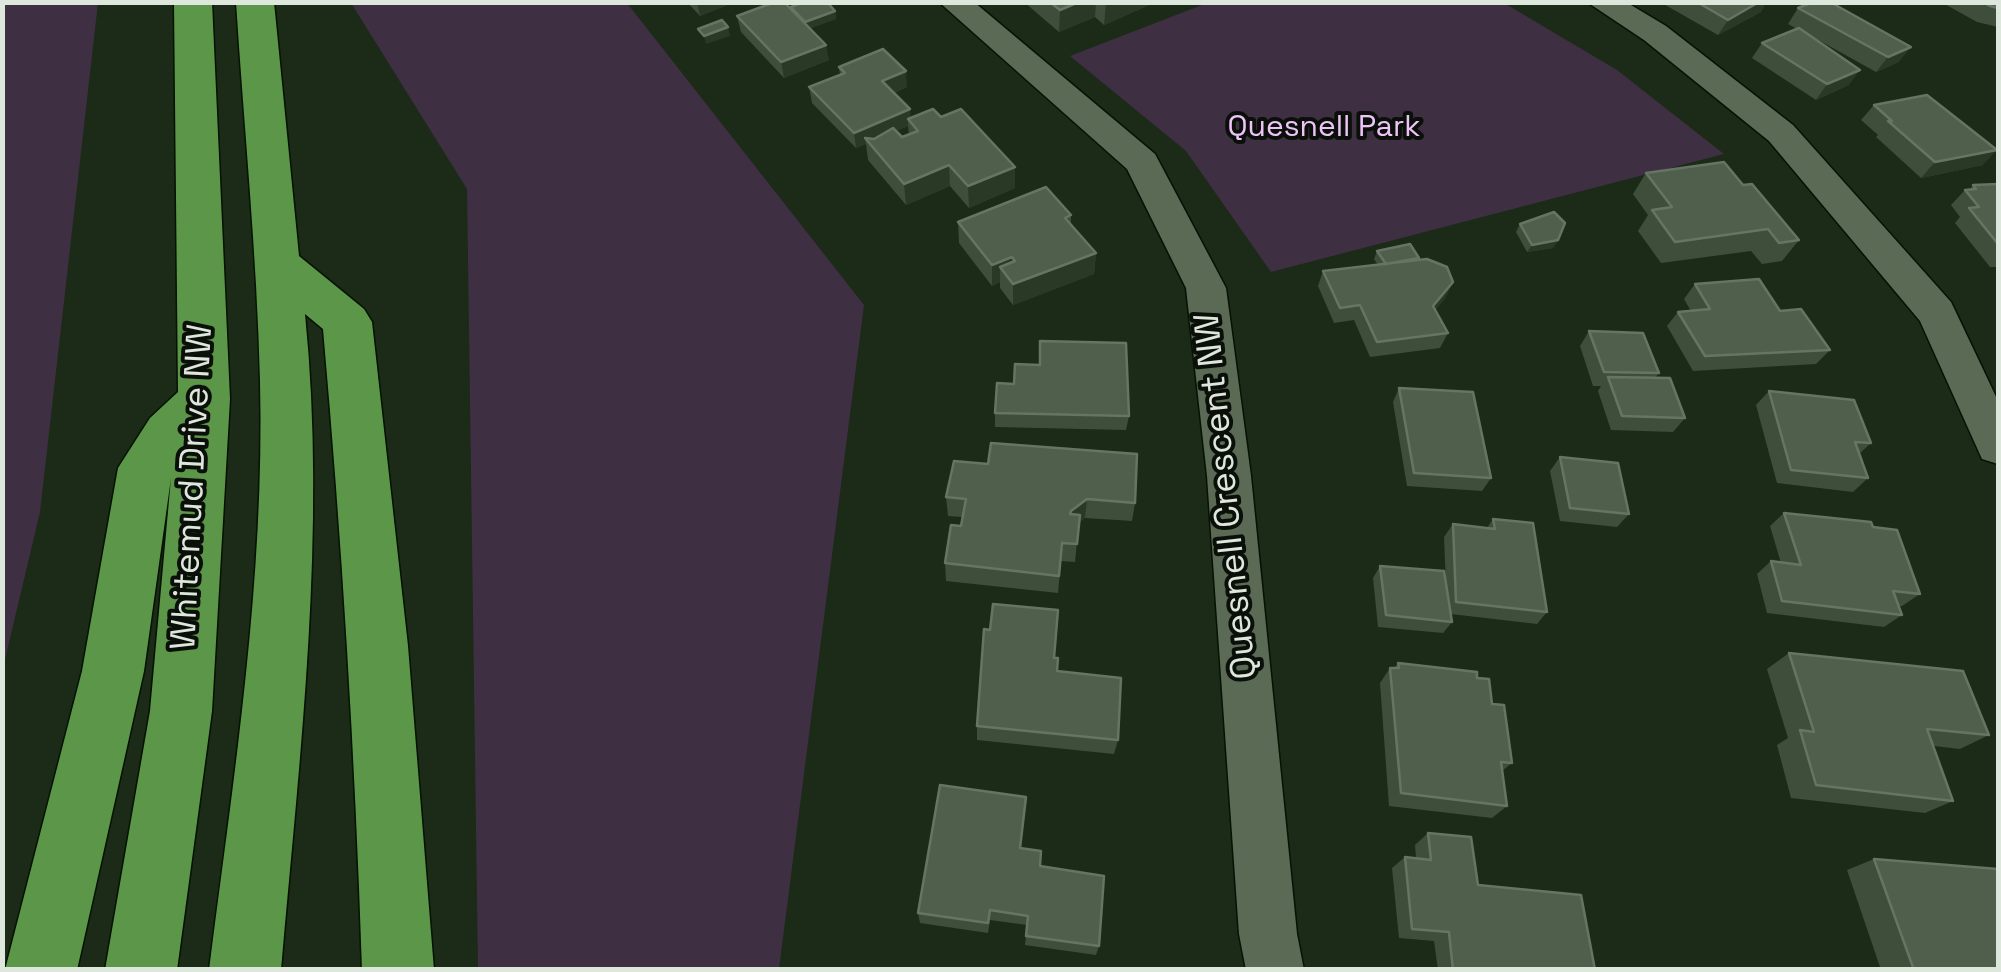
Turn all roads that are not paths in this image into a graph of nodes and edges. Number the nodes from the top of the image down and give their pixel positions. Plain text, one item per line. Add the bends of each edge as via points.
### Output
1 (193, 2) edge
2 (255, 2) edge
3 (954, 2) edge
4 (1602, 2) edge
5 (277, 263) junction
6 (204, 399) junction
7 (1998, 446) edge
8 (41, 970) edge
9 (141, 970) edge
10 (245, 970) edge
11 (398, 970) edge
12 (1275, 970) edge

1 - 6 highway, Whitemud Drive NW
2 - 5 highway
3 - 12 street, Quesnell Crescent NW via 1142,162 1206,288
4 - 7 street via 1655,32 1781,133 1937,313
5 - 10 highway via 286,382 284,535 276,681
5 - 11 highway via 347,322 387,732
6 - 8 highway via 168,432 145,468 112,671
6 - 9 highway, Whitemud Drive NW via 181,711

